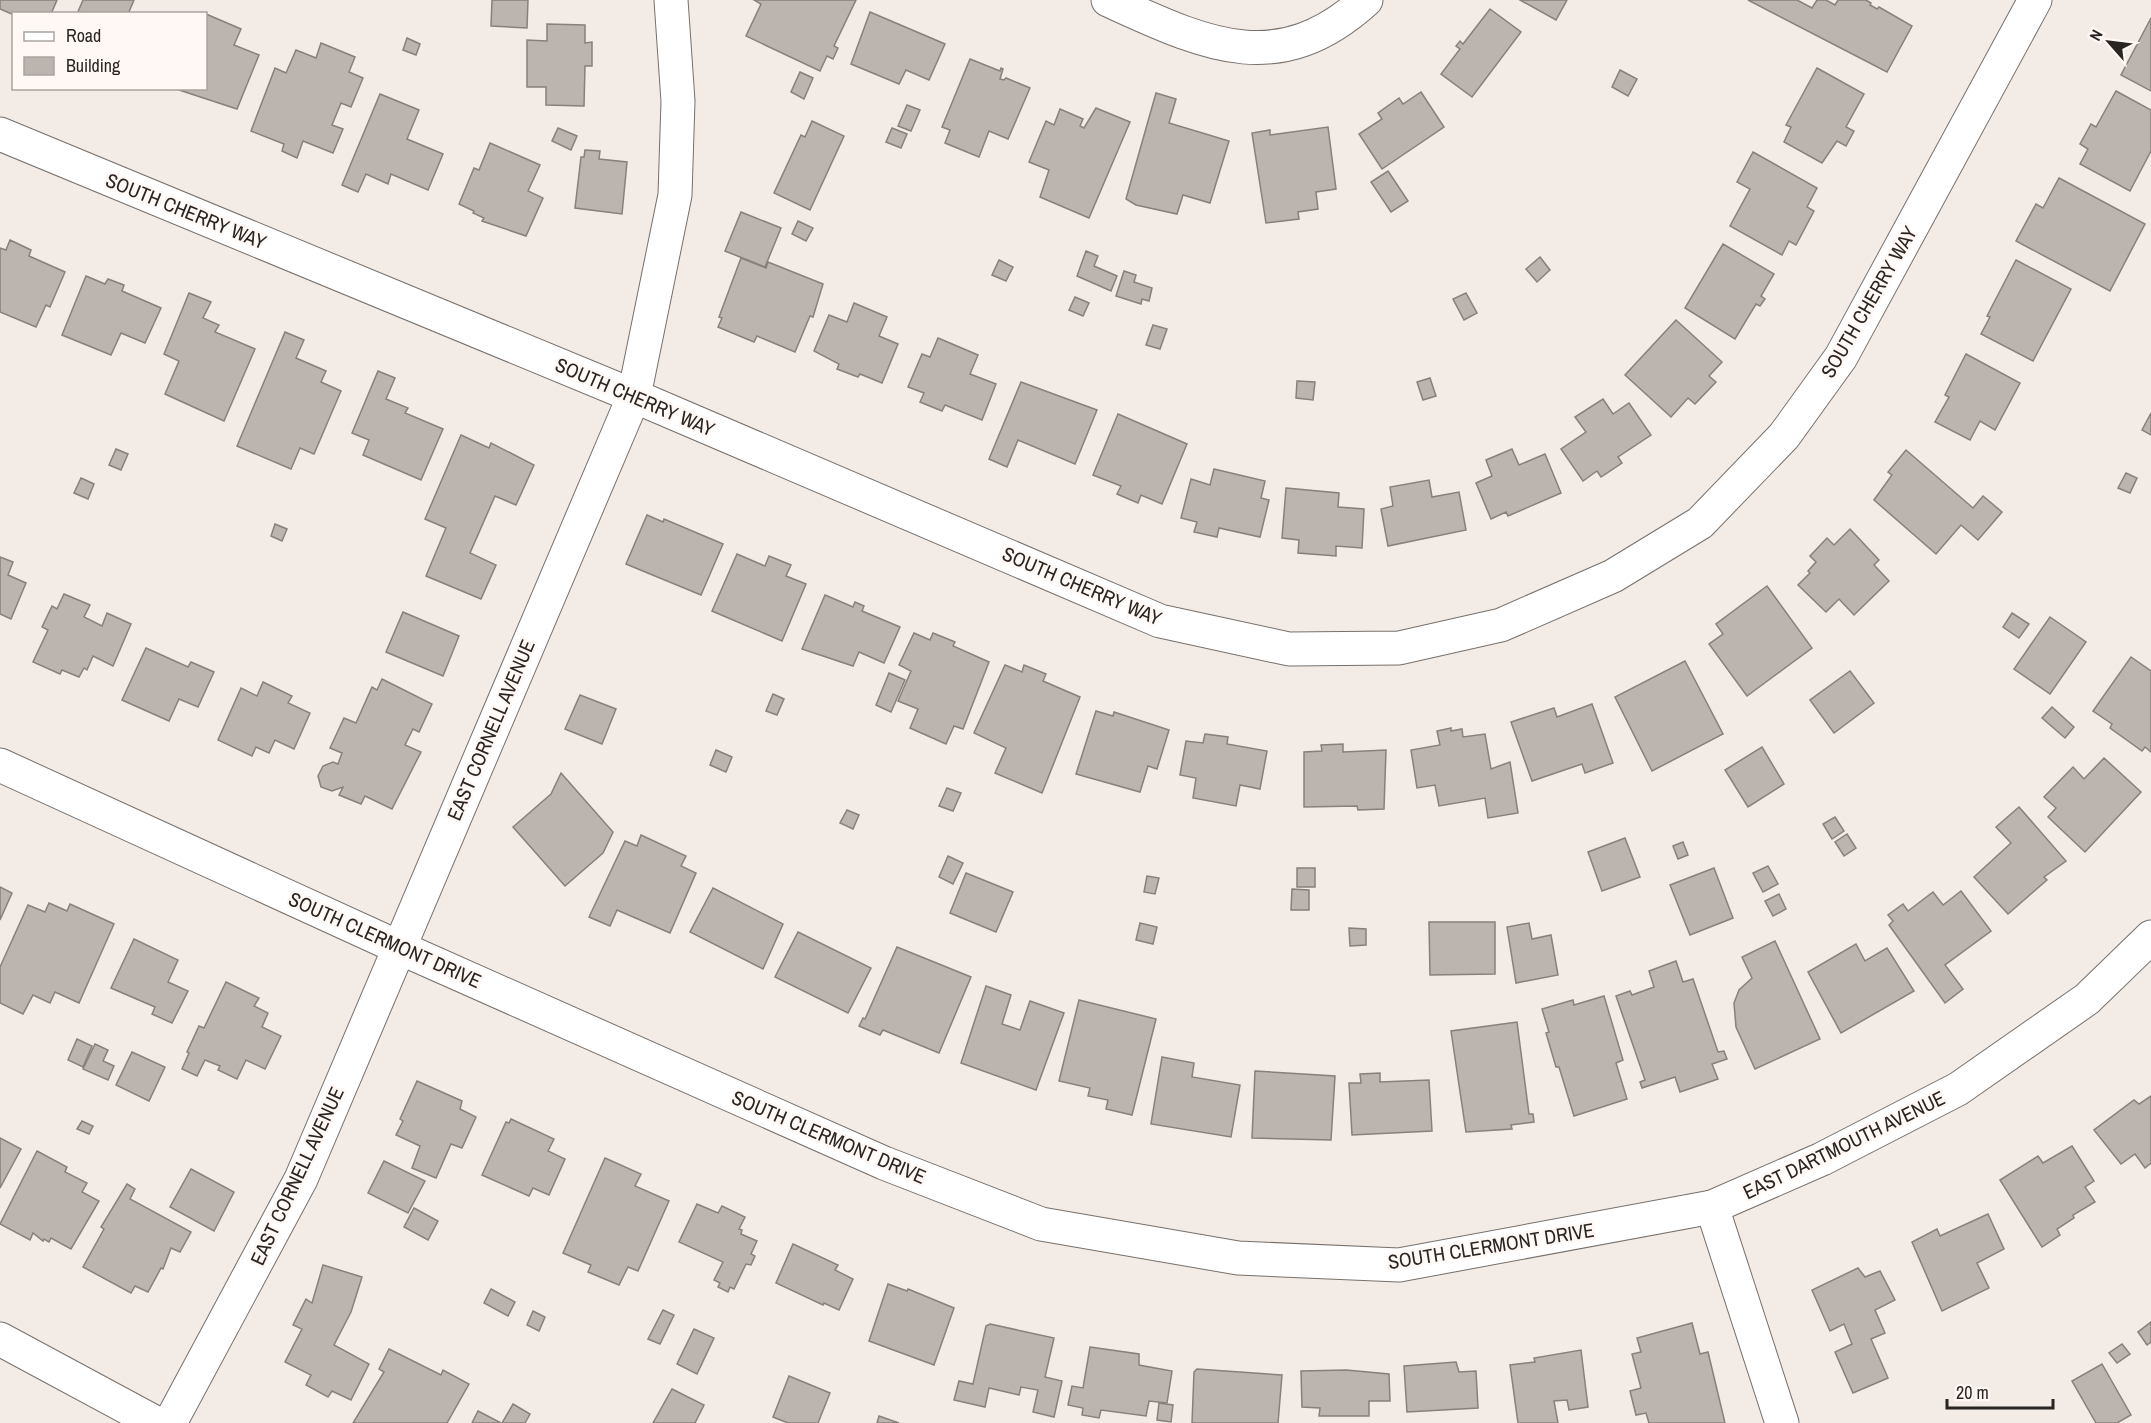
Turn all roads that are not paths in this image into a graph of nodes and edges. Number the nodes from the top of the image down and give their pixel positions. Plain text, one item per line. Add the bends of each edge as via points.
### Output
1 (671, 0) edge
2 (1108, 0) edge
3 (1366, 0) edge
4 (2035, 0) edge
5 (0, 134) edge
6 (634, 396) junction
7 (0, 765) edge
8 (2151, 937) edge
9 (398, 947) junction
10 (1712, 1208) junction
11 (0, 1339) edge
12 (156, 1423) edge
13 (170, 1423) edge
14 (1782, 1423) edge

1 - 6 street, EAST CORNELL AVENUE via 678,101 675,195
2 - 3 street via 1203,41 1264,50 1336,25
4 - 6 street, SOUTH CHERRY WAY via 1841,357 1784,436 1700,523 1613,576 1501,625 1399,648 1289,650 1160,621
5 - 6 street, SOUTH CHERRY WAY
6 - 9 street, EAST CORNELL AVENUE
7 - 9 street, SOUTH CLERMONT DRIVE
8 - 10 street, EAST DARTMOUTH AVENUE via 2087,999 1958,1089 1822,1159
9 - 10 street, SOUTH CLERMONT DRIVE via 884,1163 1041,1224 1238,1258 1399,1265
9 - 13 street, EAST CORNELL AVENUE via 301,1179
10 - 14 street
11 - 12 street

